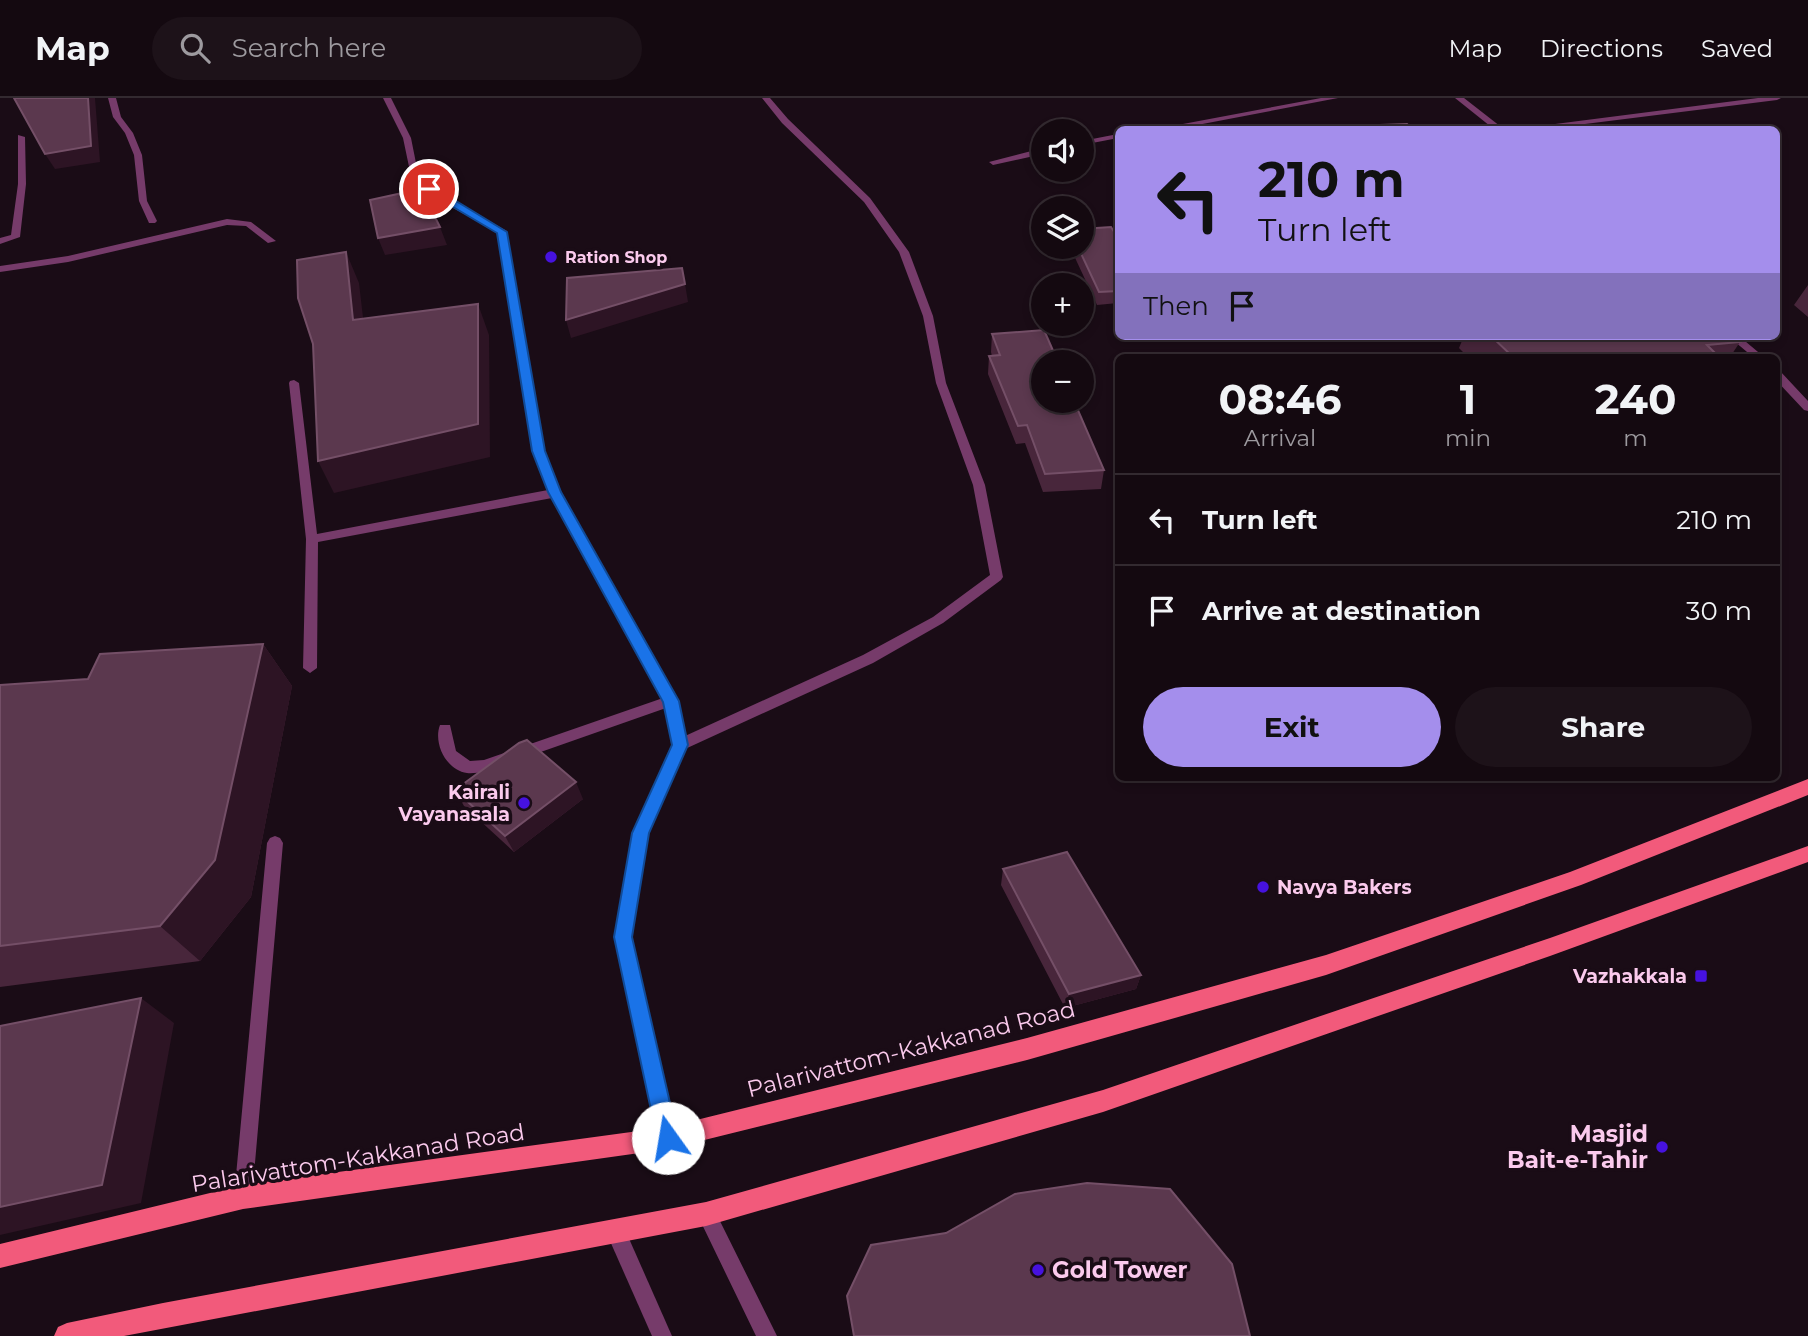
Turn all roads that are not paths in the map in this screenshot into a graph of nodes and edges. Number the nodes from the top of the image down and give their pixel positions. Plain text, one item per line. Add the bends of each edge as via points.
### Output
1 (112, 98) edge
2 (387, 98) edge
3 (766, 98) edge
4 (1334, 98) edge
5 (1459, 98) edge
6 (1777, 98) edge
7 (1294, 100) edge
8 (1174, 126) edge
9 (1496, 126) edge
10 (1546, 126) edge
11 (21, 136) edge
12 (1115, 137) edge
13 (1094, 141) edge
14 (1031, 154) edge
15 (993, 162) dead end
16 (152, 221) dead end
17 (271, 241) dead end
18 (0, 242) edge
19 (0, 269) edge
20 (1737, 340) edge
21 (1755, 354) edge
22 (1780, 377) edge
23 (294, 383) dead end
24 (1808, 408) edge
25 (555, 492) junction
26 (312, 539) junction
27 (310, 668) dead end
28 (671, 701) junction
29 (445, 729) dead end
30 (680, 745) junction
31 (1808, 787) edge
32 (275, 843) dead end
33 (1808, 854) edge
34 (668, 1138) junction
35 (243, 1197) junction
36 (706, 1214) junction
37 (616, 1231) junction
38 (0, 1256) edge
39 (659, 1335) edge
40 (67, 1336) edge
41 (768, 1336) edge

1 - 16 street via 138,155 143,201
2 - 25 street via 407,138 415,179 502,232 538,451
3 - 30 street via 867,200 904,252 928,316 941,383 979,485 997,577 937,621 868,659
4 - 7 street
5 - 9 street
6 - 10 street
7 - 8 street
11 - 18 street via 22,184 15,237
12 - 13 street
14 - 15 street
17 - 19 street via 248,224 227,222 68,259
20 - 21 street
22 - 24 street
23 - 26 street
25 - 26 street
25 - 28 street
26 - 27 street
28 - 29 street via 484,766 467,767 450,754
28 - 30 street
30 - 34 street via 641,833 623,937
31 - 34 main road, Palarivattom-Kakkanad Road via 1574,879 1326,965 1027,1049
32 - 35 street
33 - 36 main road via 1102,1101
34 - 35 main road, Palarivattom-Kakkanad Road
35 - 38 main road, Palarivattom-Kakkanad Road
36 - 37 main road
36 - 41 street
37 - 39 street
37 - 40 main road

